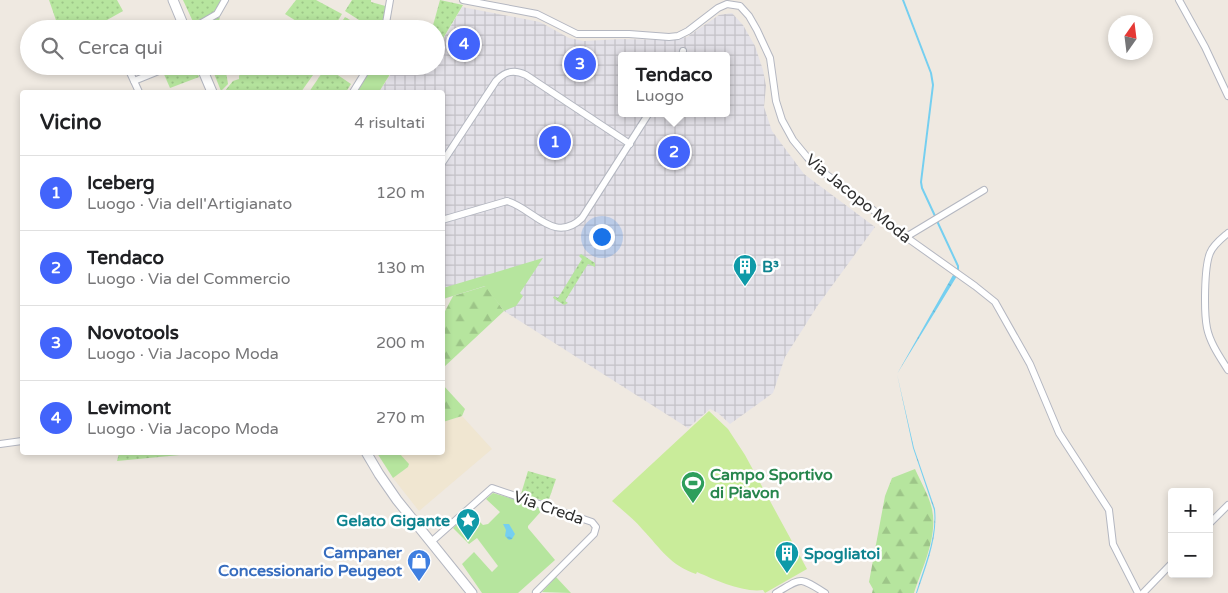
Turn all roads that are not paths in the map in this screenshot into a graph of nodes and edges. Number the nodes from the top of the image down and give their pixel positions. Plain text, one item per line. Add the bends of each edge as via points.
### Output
1 (173, 0) edge
2 (225, 0) edge
3 (390, 0) edge
4 (463, 0) edge
5 (1180, 0) edge
6 (181, 20) edge
7 (207, 20) edge
8 (386, 20) edge
9 (131, 75) edge
10 (149, 75) edge
11 (205, 75) edge
12 (363, 75) edge
13 (134, 81) junction
14 (138, 90) edge
15 (211, 90) edge
16 (354, 90) edge
17 (1228, 96) edge
18 (647, 117) edge
19 (630, 144) junction
20 (445, 158) edge
21 (984, 190) dead end
22 (445, 219) edge
23 (1228, 233) edge
24 (906, 237) junction
25 (1228, 370) edge
26 (20, 441) edge
27 (0, 444) edge
28 (368, 455) edge
29 (1228, 504) edge
30 (1213, 520) edge
31 (431, 542) junction
32 (1168, 567) edge
33 (536, 592) edge
34 (472, 593) edge
35 (776, 593) edge
36 (825, 593) edge
37 (1138, 593) edge
38 (1143, 593) edge

1 - 6 main road
2 - 7 street via 217,14
3 - 8 street
4 - 24 street, Via Jacopo Moda via 537,14 576,34 669,37 678,36 727,4 740,6 767,50 776,101 793,140 815,166
5 - 17 street
9 - 13 street
10 - 13 street
11 - 15 main road
12 - 16 street
13 - 14 street
18 - 19 street
19 - 20 street via 526,75 514,71 505,73 496,81
19 - 22 street via 582,218 570,226 551,226 507,201
21 - 24 street
23 - 25 street via 1213,248 1208,259 1205,307 1206,327
24 - 37 street, Via Jacopo Moda via 995,302 1030,364 1059,433 1109,510 1113,544
26 - 27 street
28 - 31 main road via 384,482
29 - 30 street
31 - 33 street, Via Creda via 492,488 592,522 596,527 594,534
31 - 34 main road
32 - 38 street
35 - 36 street via 799,580

